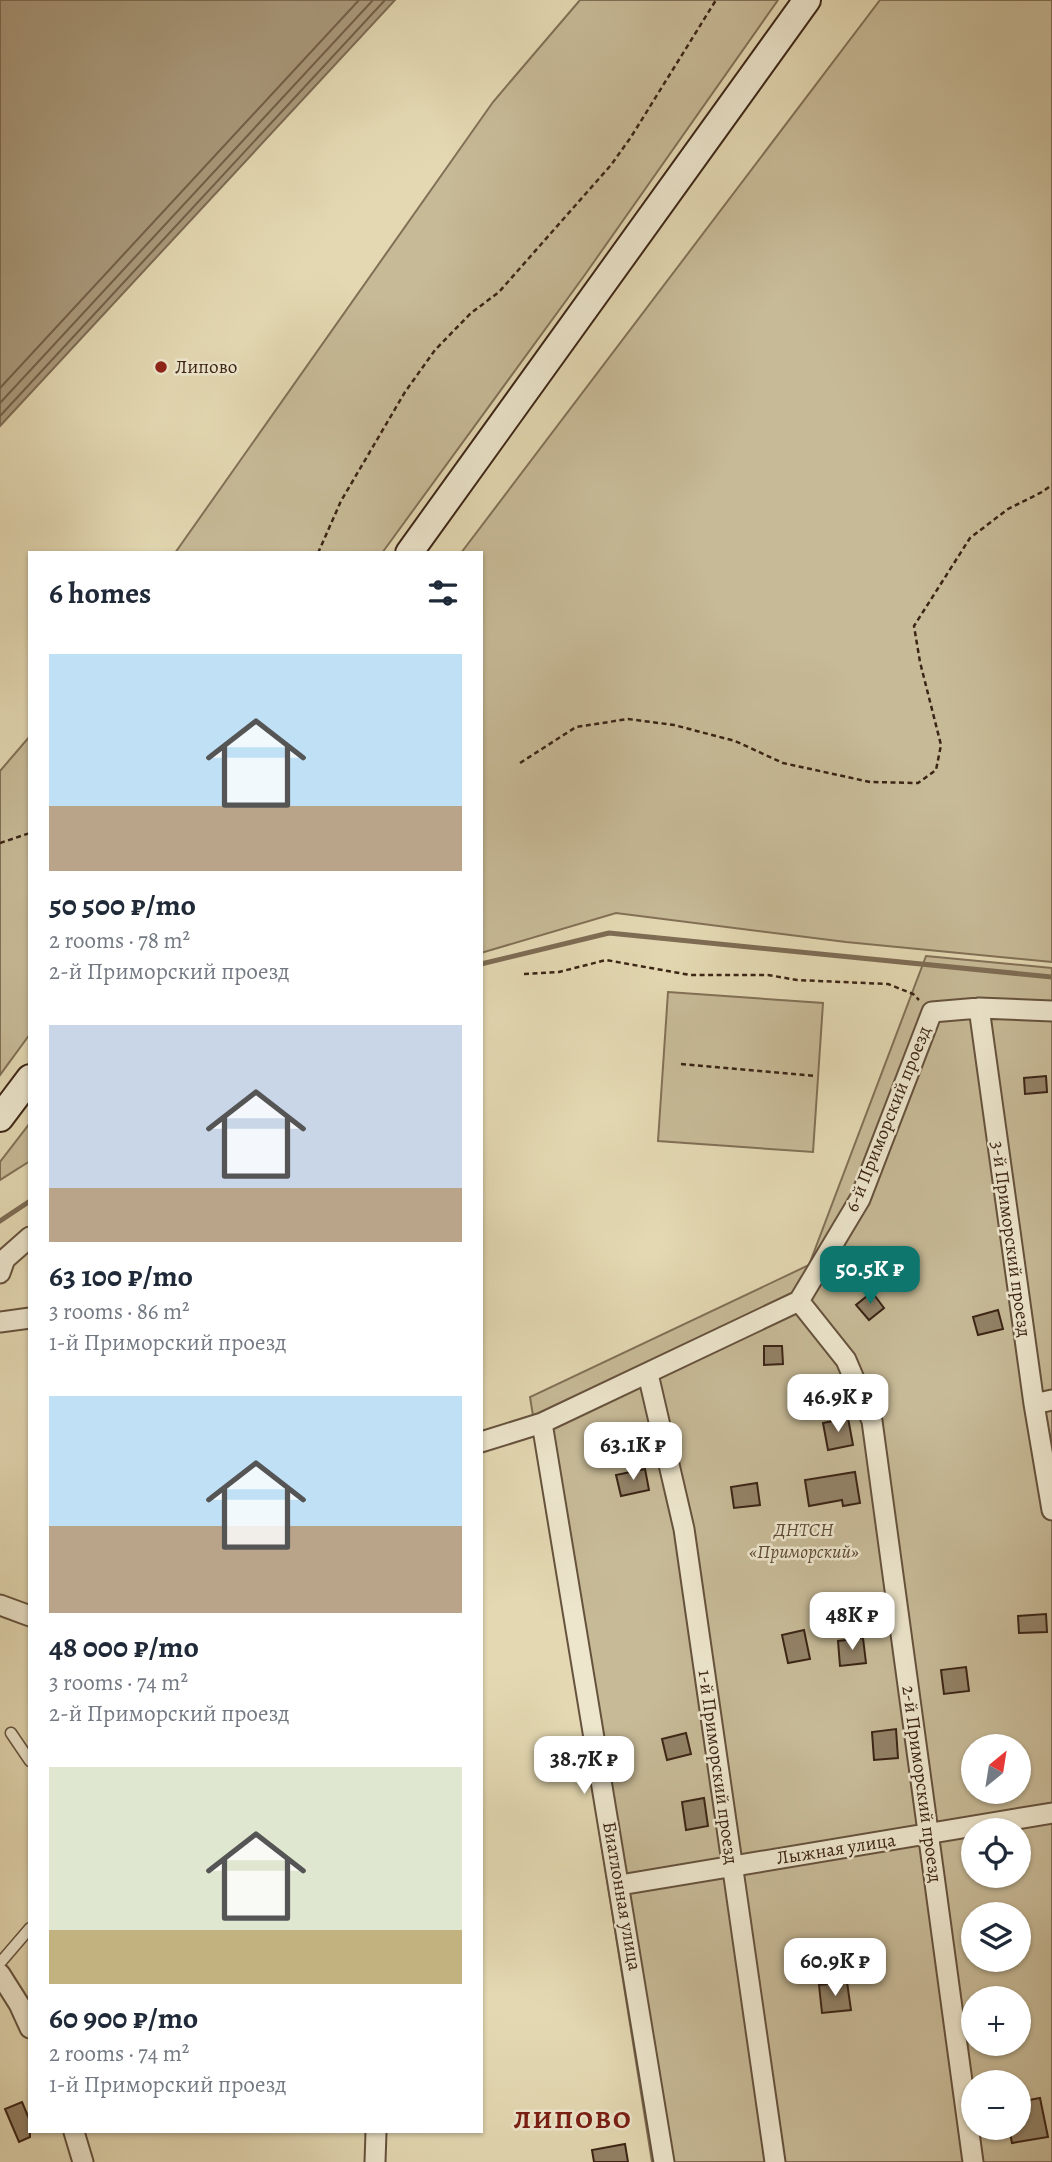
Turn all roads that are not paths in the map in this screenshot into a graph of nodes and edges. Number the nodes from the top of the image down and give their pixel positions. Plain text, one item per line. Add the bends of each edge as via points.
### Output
1 (807, 0) edge
2 (410, 551) edge
3 (979, 1009) junction
4 (1052, 1011) edge
5 (28, 1081) edge
6 (0, 1118) edge
7 (28, 1239) edge
8 (0, 1273) edge
9 (799, 1301) junction
10 (28, 1318) edge
11 (0, 1322) edge
12 (648, 1374) junction
13 (1043, 1402) edge
14 (542, 1423) junction
15 (483, 1441) edge
16 (1052, 1510) edge
17 (0, 1605) edge
18 (28, 1615) edge
19 (11, 1732) dead end
20 (28, 1757) edge
21 (1052, 1813) edge
22 (929, 1834) junction
23 (733, 1865) junction
24 (620, 1885) junction
25 (28, 1930) edge
26 (0, 1963) edge
27 (0, 1975) edge
28 (28, 2024) edge
29 (74, 2133) edge
30 (376, 2133) edge
31 (83, 2162) edge
32 (374, 2162) edge
33 (664, 2162) edge
34 (775, 2162) edge
35 (973, 2162) edge

1 - 2 main road
3 - 4 street, 6-й Приморский проезд
3 - 9 street, 6-й Приморский проезд via 932,1012 860,1199
3 - 13 street, 3-й Приморский проезд
5 - 6 main road
7 - 8 street via 5,1259
9 - 12 street
9 - 22 street, 2-й Приморский проезд via 846,1360 872,1421
10 - 11 street
12 - 14 street
12 - 23 street, 1-й Приморский проезд via 684,1529
13 - 16 street, 3-й Приморский проезд
14 - 15 street
14 - 24 street, Биатлонная улица
17 - 18 street
19 - 20 lane
21 - 22 street, Лыжная улица
22 - 23 street, Лыжная улица
22 - 35 street, 2-й Приморский проезд
23 - 24 street, Лыжная улица
23 - 34 street, 1-й Приморский проезд
24 - 33 street, Биатлонная улица
25 - 26 lane
27 - 28 street
29 - 31 street
30 - 32 street

